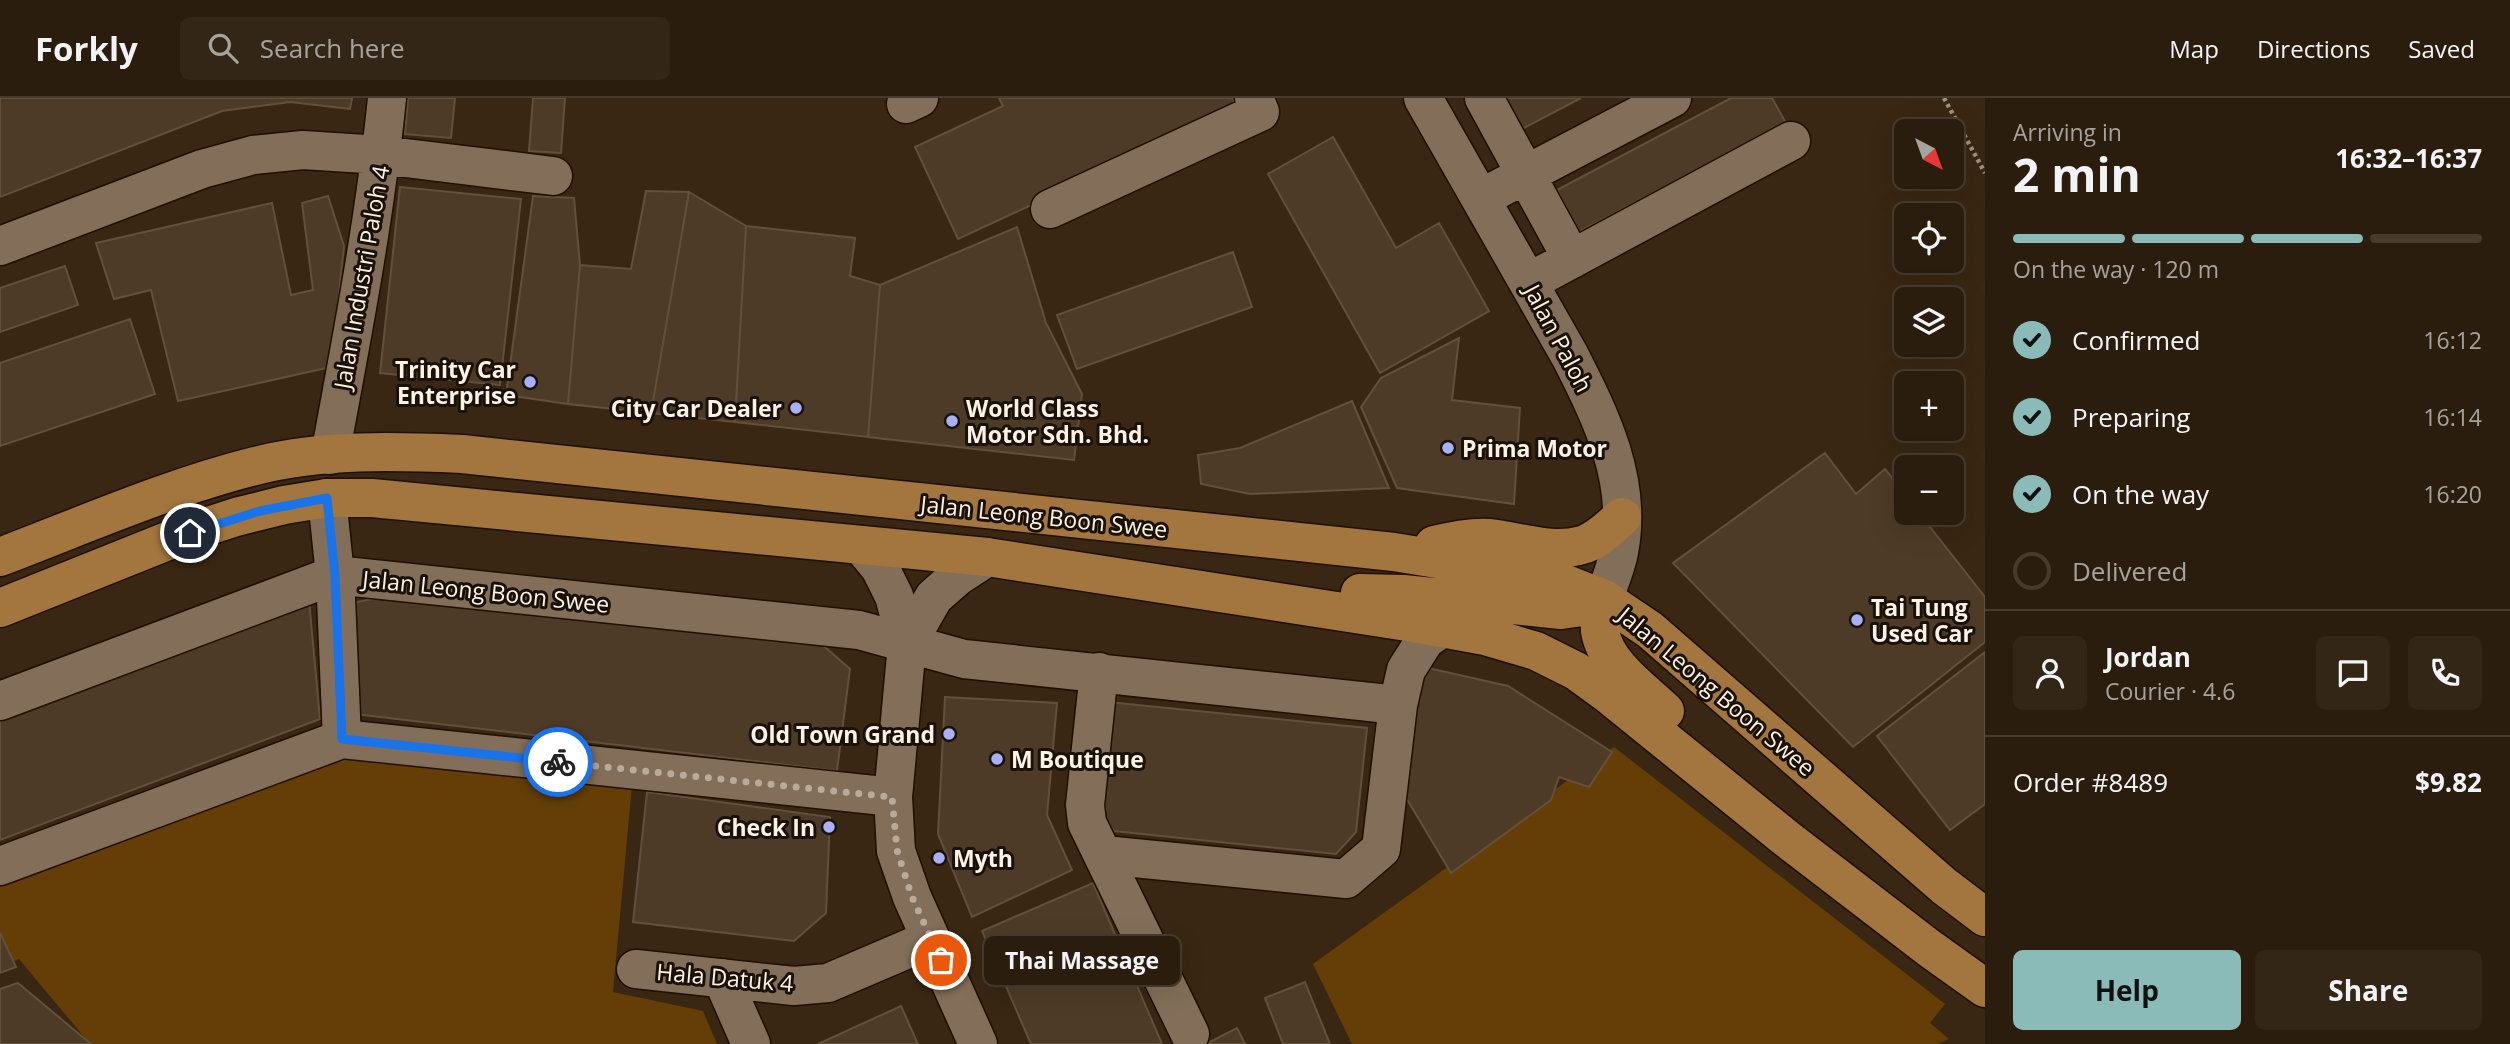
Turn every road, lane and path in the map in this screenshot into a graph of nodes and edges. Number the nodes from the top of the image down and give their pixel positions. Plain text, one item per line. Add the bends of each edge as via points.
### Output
1 (387, 98) edge
2 (1254, 98) edge
3 (1484, 98) edge
4 (1672, 98) edge
5 (1944, 98) edge
6 (1426, 99) edge
7 (1791, 141) dead end
8 (381, 155) junction
9 (1985, 173) edge
10 (1525, 175) junction
11 (553, 176) dead end
12 (1481, 198) junction
13 (1050, 209) dead end
14 (0, 246) edge
15 (1572, 259) junction
16 (1529, 282) junction
17 (330, 455) junction
18 (327, 498) junction
19 (1622, 517) junction
20 (861, 545) junction
21 (1394, 552) junction
22 (0, 557) edge
23 (987, 557) junction
24 (335, 575) junction
25 (1226, 592) junction
26 (1604, 599) junction
27 (0, 608) edge
28 (1442, 628) junction
29 (907, 644) junction
30 (1099, 672) junction
31 (0, 701) edge
32 (1398, 705) junction
33 (342, 739) junction
34 (892, 797) junction
35 (1787, 839) junction
36 (1104, 855) junction
37 (0, 866) edge
38 (1985, 917) edge
39 (931, 939) junction
40 (636, 969) dead end
41 (722, 978) junction
42 (1985, 988) edge
43 (1190, 1034) dead end
44 (751, 1044) edge
45 (978, 1044) edge

1 - 8 street, Jalan Industri Paloh 4
2 - 13 street via 1260,112
3 - 10 street
4 - 10 street
5 - 9 path
6 - 12 street, Jalan Paloh
7 - 15 street
8 - 11 street
8 - 14 street via 303,150 253,155 202,169
8 - 17 street, Jalan Industri Paloh 4
10 - 12 street
10 - 15 street
12 - 16 street, Jalan Paloh
15 - 16 street
16 - 19 street, Jalan Paloh via 1603,428 1622,491
17 - 21 main road, Jalan Leong Boon Swee via 462,454
17 - 22 main road, Jalan Leong Boon Swee via 258,465 191,485
18 - 20 main road, Jalan Leong Boon Swee via 372,498
18 - 24 street
18 - 27 main road, Jalan Leong Boon Swee via 260,511 190,533
19 - 21 main road via 1582,545 1556,548 1488,538
19 - 26 street, Jalan Paloh via 1619,552
20 - 23 main road, Jalan Leong Boon Swee
20 - 29 street via 894,596
21 - 26 main road, Jalan Leong Boon Swee via 1548,577
23 - 25 main road, Jalan Leong Boon Swee
23 - 29 street via 934,597
24 - 29 street, Jalan Leong Boon Swee via 859,630
24 - 31 street, Jalan Leong Boon Swee
24 - 33 street
25 - 26 main road via 1404,594 1561,610
25 - 28 main road, Jalan Leong Boon Swee
26 - 35 main road via 1600,631 1616,664
26 - 38 main road, Jalan Leong Boon Swee via 1650,630
28 - 32 street via 1414,655
28 - 35 main road, Jalan Leong Boon Swee via 1536,651 1576,671
29 - 30 street, Jalan Leong Boon Swee via 964,659
29 - 34 street
30 - 32 street, Jalan Leong Boon Swee
30 - 36 street via 1085,805 1087,823
32 - 36 street via 1381,849 1346,879
33 - 34 street
33 - 37 street
34 - 39 street via 897,850
35 - 42 main road, Jalan Leong Boon Swee
36 - 43 street
39 - 41 street, Hala Datuk 4 via 828,983 793,986
39 - 45 street
40 - 41 street, Hala Datuk 4
41 - 44 street

